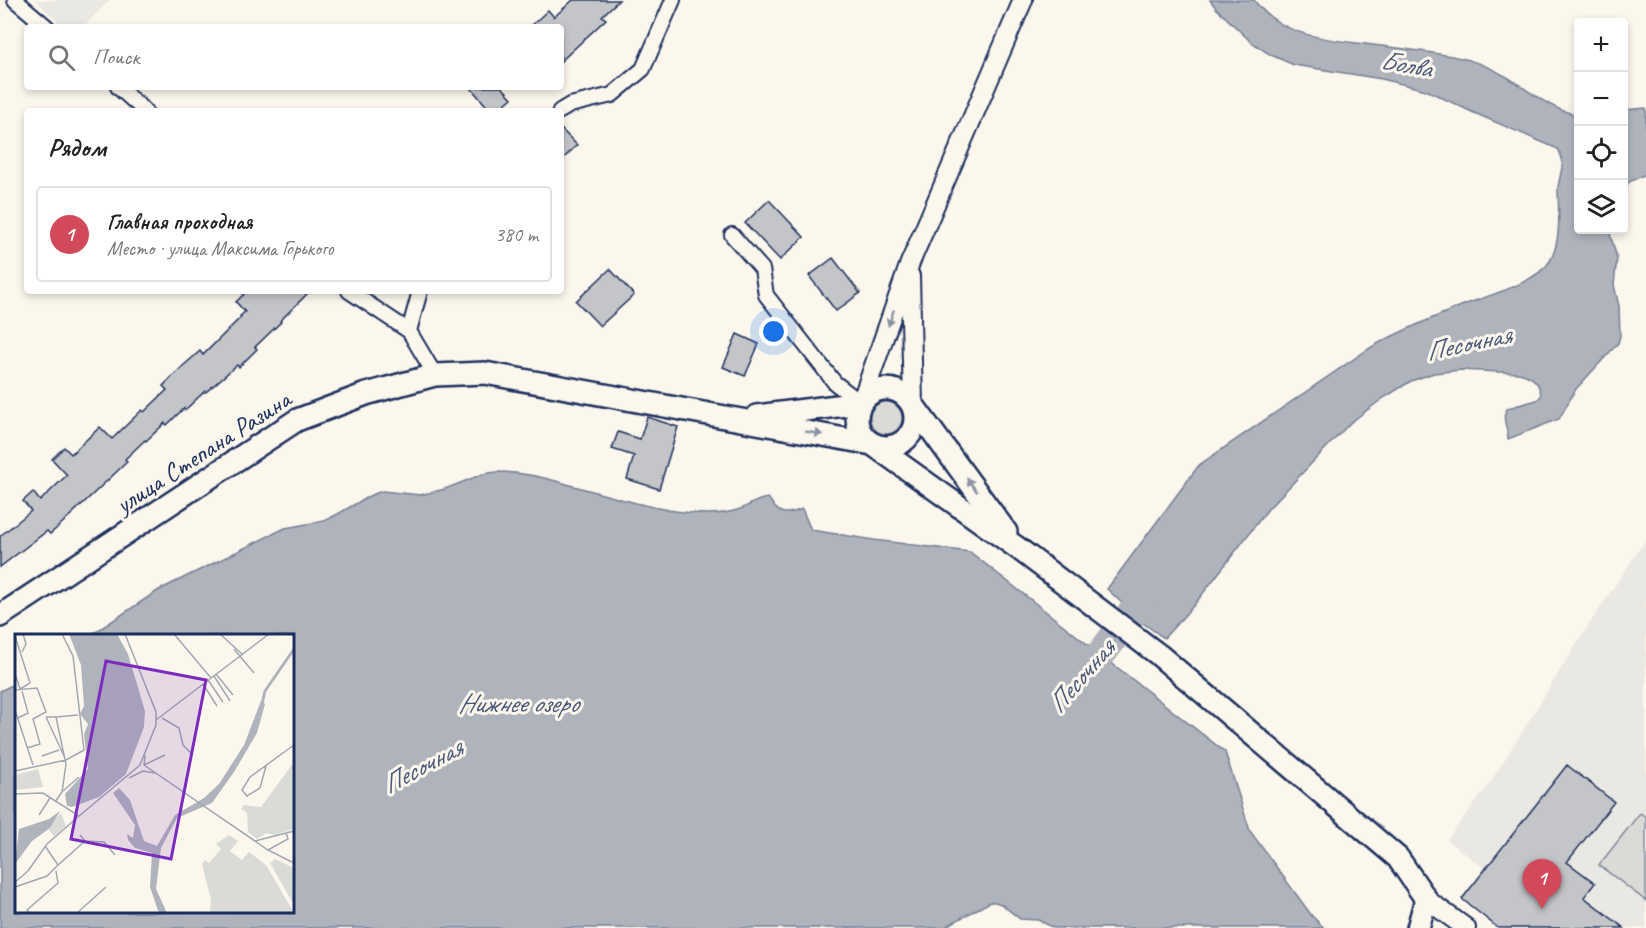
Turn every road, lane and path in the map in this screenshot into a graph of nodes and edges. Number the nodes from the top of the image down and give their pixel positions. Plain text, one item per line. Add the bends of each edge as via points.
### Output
1 (15, 0) edge
2 (673, 0) edge
3 (1023, 0) edge
4 (43, 24) edge
5 (121, 90) edge
6 (142, 108) edge
7 (564, 109) edge
8 (732, 235) dead end
9 (910, 263) junction
10 (354, 294) edge
11 (419, 294) edge
12 (409, 331) junction
13 (435, 375) junction
14 (861, 403) junction
15 (913, 405) junction
16 (736, 419) junction
17 (872, 444) junction
18 (1019, 549) junction
19 (0, 616) edge
20 (1426, 899) junction
21 (1418, 928) edge
22 (1466, 928) edge

1 - 4 street
2 - 7 street via 643,69 612,95
3 - 9 main road
5 - 6 street
8 - 14 street via 762,269 766,295 835,384
9 -> 14 main road
9 - 15 main road
10 - 12 street
11 - 12 street
12 - 13 street
13 - 16 main road, улица Степана Разина via 485,373
13 - 19 main road, улица Степана Разина via 366,394 297,420
14 - 15 main road via 883,388 901,392
14 - 16 main road
14 - 17 main road via 857,411 859,430
15 - 17 main road via 915,423 906,439 890,447
18 -> 15 main road
16 -> 17 main road, улица Степана Разина
17 - 18 main road
18 - 20 main road via 1160,655 1398,858
20 - 21 main road
20 - 22 main road

